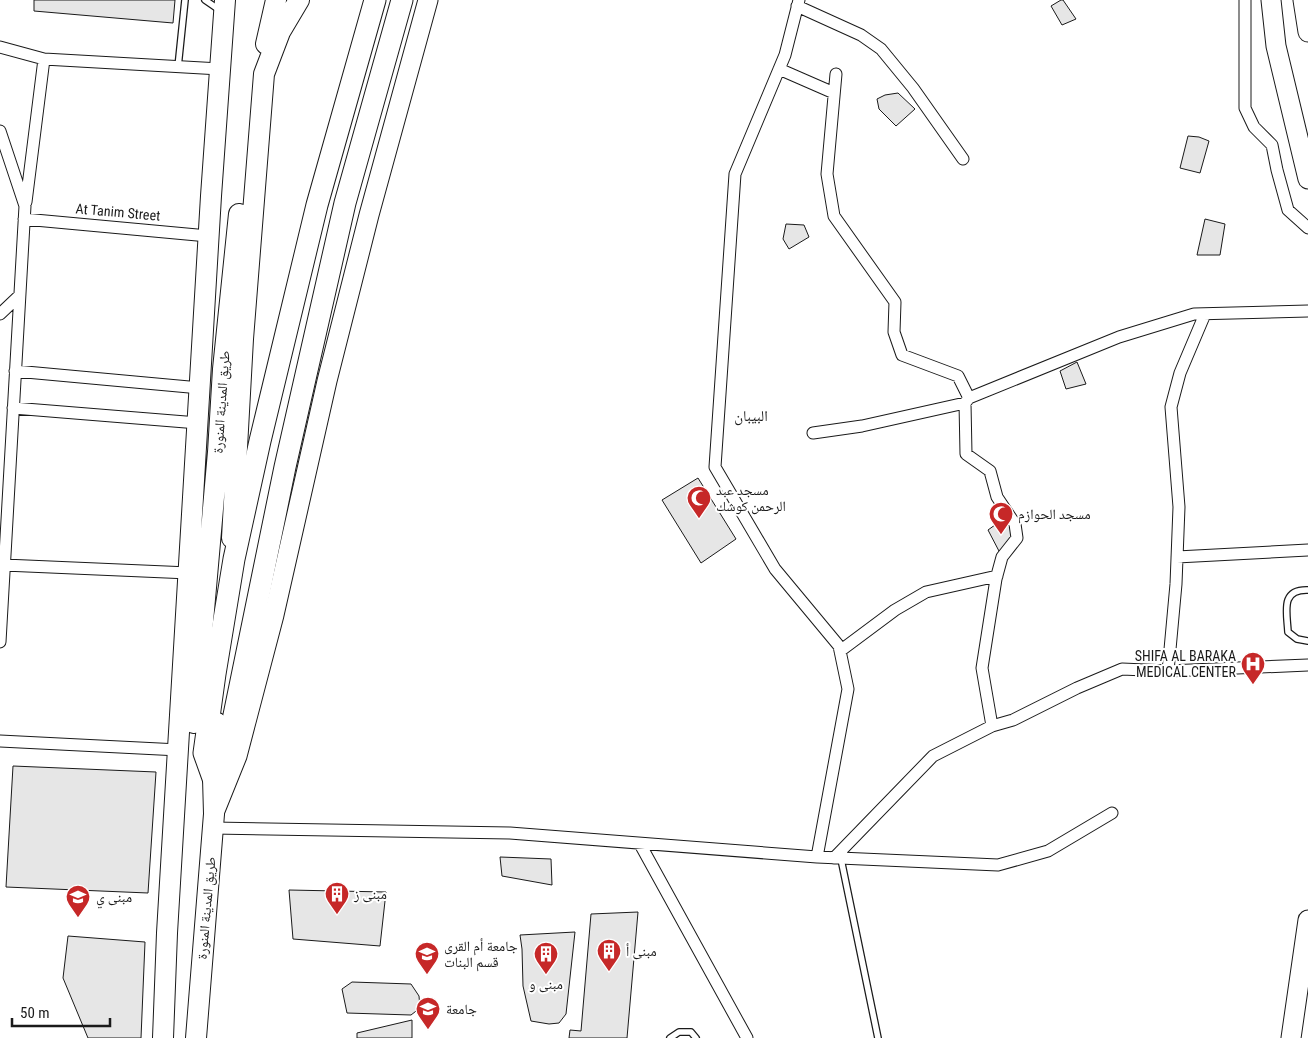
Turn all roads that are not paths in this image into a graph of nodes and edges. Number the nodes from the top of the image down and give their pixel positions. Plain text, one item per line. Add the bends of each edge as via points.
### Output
1 (185, 0) edge
2 (205, 0) edge
3 (276, 0) edge
4 (299, 0) edge
5 (375, 0) edge
6 (402, 0) edge
7 (428, 0) edge
8 (1245, 0) edge
9 (1271, 0) edge
10 (1303, 0) edge
11 (798, 3) edge
12 (225, 7) edge
13 (1308, 32) edge
14 (0, 47) edge
15 (44, 59) junction
16 (178, 67) junction
17 (220, 69) junction
18 (779, 69) junction
19 (836, 74) dead end
20 (834, 93) junction
21 (0, 131) edge
22 (963, 159) dead end
23 (1308, 180) edge
24 (25, 206) junction
25 (24, 219) junction
26 (1308, 228) edge
27 (208, 236) junction
28 (19, 296) junction
29 (1308, 311) edge
30 (0, 314) edge
31 (1205, 314) junction
32 (15, 372) junction
33 (200, 388) junction
34 (967, 400) junction
35 (13, 408) junction
36 (198, 423) junction
37 (813, 432) dead end
38 (1308, 550) edge
39 (1177, 557) junction
40 (4, 565) junction
41 (189, 573) junction
42 (997, 576) junction
43 (1308, 590) edge
44 (1308, 641) edge
45 (0, 642) edge
46 (840, 651) junction
47 (1308, 665) edge
48 (1168, 671) junction
49 (992, 726) junction
50 (0, 741) edge
51 (178, 750) junction
52 (213, 778) junction
53 (175, 804) junction
54 (1112, 813) dead end
55 (214, 821) junction
56 (640, 844) junction
57 (817, 857) junction
58 (838, 858) junction
59 (1308, 920) edge
60 (163, 1038) edge
61 (196, 1038) edge
62 (670, 1038) edge
63 (696, 1038) edge
64 (747, 1038) edge
65 (878, 1038) edge
66 (1291, 1038) edge

1 - 16 lane
2 - 12 lane
3 - 53 highway, طريق المدينة المنورة via 247,142 223,369 190,766
4 - 52 highway, طريق المدينة المنورة via 280,32 264,74
5 - 52 highway via 317,205 234,559 204,753
6 - 52 highway via 345,203 285,466 226,754
7 - 55 main road via 369,215 267,643 237,756
8 - 26 street via 1245,108 1254,126 1272,145 1288,210
9 - 23 main road via 1276,46
10 - 13 main road
11 - 18 street
11 - 22 street via 861,35 881,49
12 - 17 highway, طريق المدينة المنورة
14 - 15 street
15 - 16 street
15 - 24 street
16 - 17 street
17 - 27 highway, طريق المدينة المنورة
18 - 20 street
18 - 46 street via 735,174 715,468 775,568
19 - 20 street
20 - 34 street via 827,174 834,216 895,302 894,332 902,355 958,376
21 - 24 street
24 - 25 street
25 - 27 street, At Tanim Street
25 - 28 street
27 - 33 highway, طريق المدينة المنورة
28 - 30 street
28 - 32 street
29 - 31 street
31 - 34 street via 1194,314 1119,336
31 - 39 street via 1180,373 1171,407 1179,507
32 - 33 street
32 - 35 street
33 - 36 highway, طريق المدينة المنورة
34 - 37 street via 862,426
34 - 42 street via 966,454 990,471 997,497 1015,524 1018,538 1002,557
35 - 36 street
35 - 40 street
36 - 41 highway, طريق المدينة المنورة
38 - 39 street
39 - 48 street
40 - 41 street
40 - 45 street
41 - 51 highway, طريق المدينة المنورة
42 - 46 street via 926,592 895,610
42 - 49 street via 982,668
43 - 44 lane via 1292,593 1287,600 1288,632 1297,639
46 - 57 street via 848,688
47 - 48 street
48 - 49 street via 1122,669 1013,720
49 - 58 street via 933,756
50 - 51 street
51 - 53 highway, طريق المدينة المنورة
52 - 55 highway, طريق المدينة المنورة
53 - 60 highway, طريق المدينة المنورة
54 - 58 street via 1048,851 998,865
55 - 56 street via 510,833
55 - 61 highway, طريق المدينة المنورة
56 - 57 street
56 - 64 street
57 - 58 street
58 - 65 lane
59 - 66 main road
62 - 63 lane via 679,1032 691,1032

